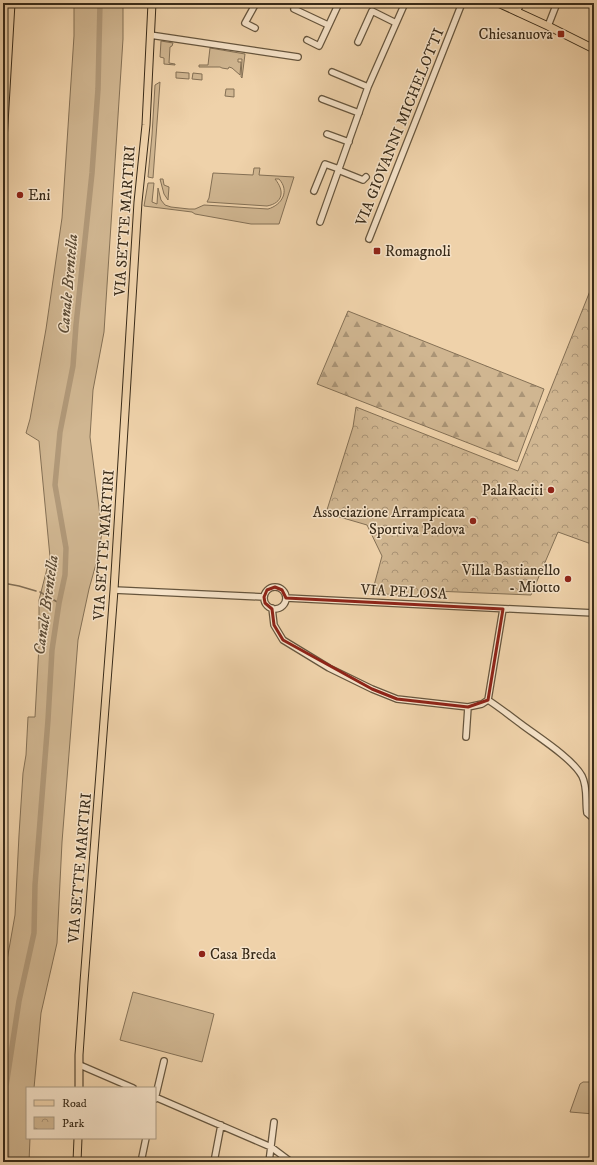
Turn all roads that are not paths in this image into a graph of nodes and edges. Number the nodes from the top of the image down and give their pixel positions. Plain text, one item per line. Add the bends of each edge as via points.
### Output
1 (11, 3) edge
2 (152, 3) edge
3 (256, 3) edge
4 (339, 3) edge
5 (405, 3) edge
6 (462, 3) edge
7 (498, 3) edge
8 (521, 3) edge
9 (557, 3) edge
10 (294, 9) dead end
11 (517, 12) junction
12 (396, 23) junction
13 (328, 25) junction
14 (548, 26) junction
15 (255, 28) dead end
16 (150, 35) junction
17 (307, 40) dead end
18 (358, 42) dead end
19 (6, 47) edge
20 (594, 49) edge
21 (298, 57) dead end
22 (332, 72) dead end
23 (368, 87) junction
24 (322, 99) dead end
25 (4, 106) edge
26 (359, 113) junction
27 (327, 134) dead end
28 (3, 141) edge
29 (348, 142) junction
30 (339, 170) junction
31 (366, 177) dead end
32 (314, 191) dead end
33 (320, 222) dead end
34 (369, 238) dead end
35 (114, 590) junction
36 (264, 597) junction
37 (286, 598) junction
38 (272, 608) junction
39 (503, 609) junction
40 (594, 613) edge
41 (488, 700) junction
42 (468, 707) junction
43 (466, 737) dead end
44 (594, 818) edge
45 (164, 1061) dead end
46 (79, 1066) junction
47 (79, 1087) edge
48 (132, 1087) edge
49 (156, 1094) edge
50 (156, 1098) edge
51 (274, 1122) dead end
52 (221, 1125) junction
53 (78, 1139) edge
54 (146, 1139) edge
55 (271, 1147) junction
56 (77, 1162) edge
57 (141, 1162) edge
58 (214, 1162) edge
59 (269, 1162) edge
60 (291, 1162) edge

1 - 19 main road
2 - 16 main road, VIA SETTE MARTIRI
3 - 15 street via 245,22
4 - 13 street
5 - 12 street
6 - 34 street, VIA GIOVANNI MICHELOTTI
7 - 11 main road
8 - 11 street
9 - 14 street
10 - 13 street
11 - 14 main road
12 - 18 street via 372,11
12 - 23 street
13 - 17 street via 319,46
14 - 20 main road
16 - 21 street
16 - 35 main road, VIA SETTE MARTIRI
19 - 25 main road
22 - 23 street
23 - 26 street
24 - 26 street
25 - 28 main road
26 - 29 street
27 - 29 street
29 - 30 street
30 - 31 street via 363,180
30 - 32 street via 325,164
30 - 33 street
35 - 36 street
35 - 46 main road, VIA SETTE MARTIRI
36 - 37 street via 267,590 275,587 282,590
36 - 38 street via 264,601
37 - 38 street via 282,606
37 - 39 street, VIA PELOSA
38 - 42 street via 274,625 283,640 329,668 396,699
39 - 40 street, VIA PELOSA
39 - 41 street
41 - 42 street
41 - 44 street via 574,765 585,783 587,813
42 - 43 street
45 - 49 street
46 - 47 main road, VIA SETTE MARTIRI
46 - 48 street
50 - 52 street
51 - 55 street
52 - 55 street
52 - 58 street
53 - 56 main road
54 - 57 street
55 - 59 street
55 - 60 street

